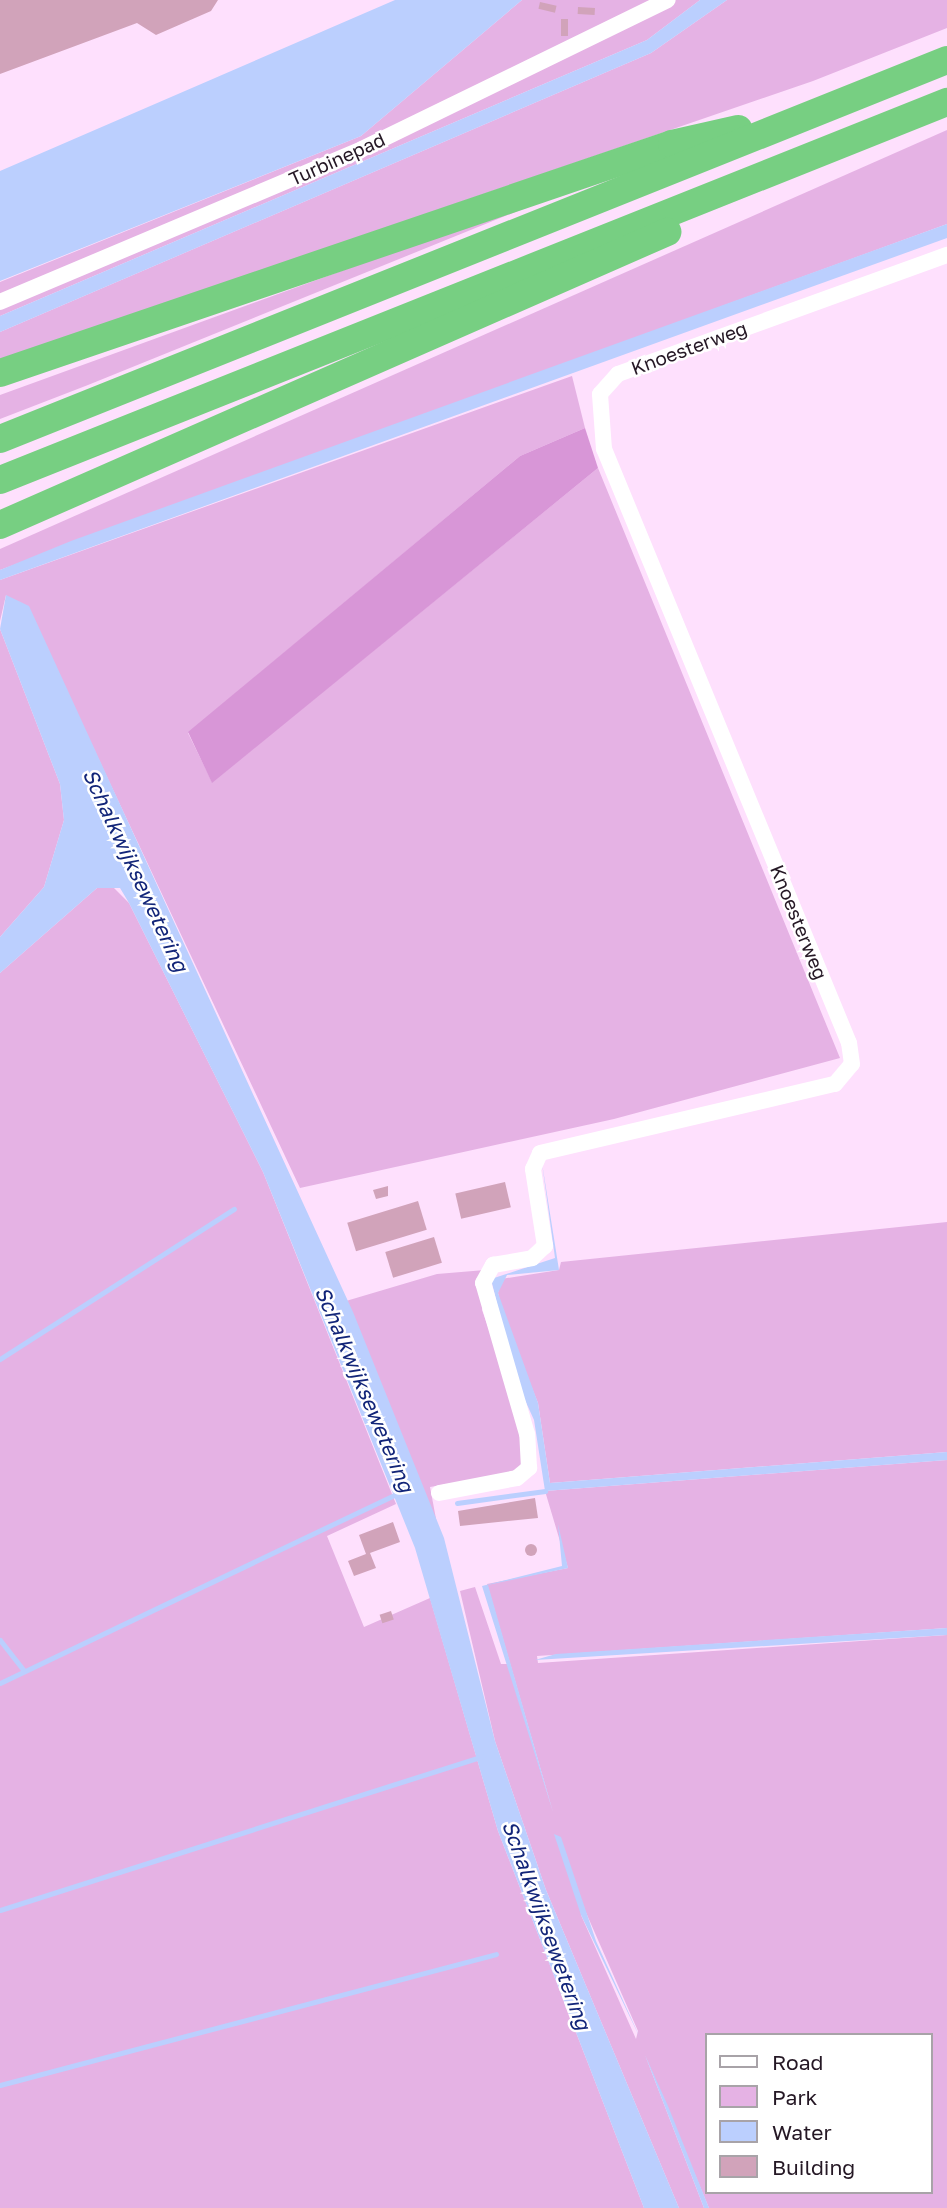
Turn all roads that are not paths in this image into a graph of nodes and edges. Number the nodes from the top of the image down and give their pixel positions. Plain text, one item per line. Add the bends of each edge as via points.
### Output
1 (668, 0) edge
2 (947, 60) edge
3 (947, 102) edge
4 (832, 106) junction
5 (846, 143) junction
6 (947, 255) edge
7 (0, 302) edge
8 (145, 324) junction
9 (0, 373) edge
10 (0, 389) edge
11 (0, 439) edge
12 (0, 480) edge
13 (45, 506) junction
14 (0, 525) edge
15 (0, 531) edge
16 (439, 1493) dead end

1 - 7 street, Turbinepad via 362,149
2 - 4 highway
3 - 5 highway
4 - 8 highway via 672,144
4 - 11 highway
5 - 12 highway
5 - 13 highway via 588,271
6 - 16 street, Knoesterweg via 618,374 600,394 604,449 849,1044 852,1064 835,1084 540,1153 533,1169 545,1246 533,1258 493,1265 483,1283 527,1434 529,1468 517,1478
8 - 9 highway
8 - 10 highway
13 - 14 highway
13 - 15 highway

